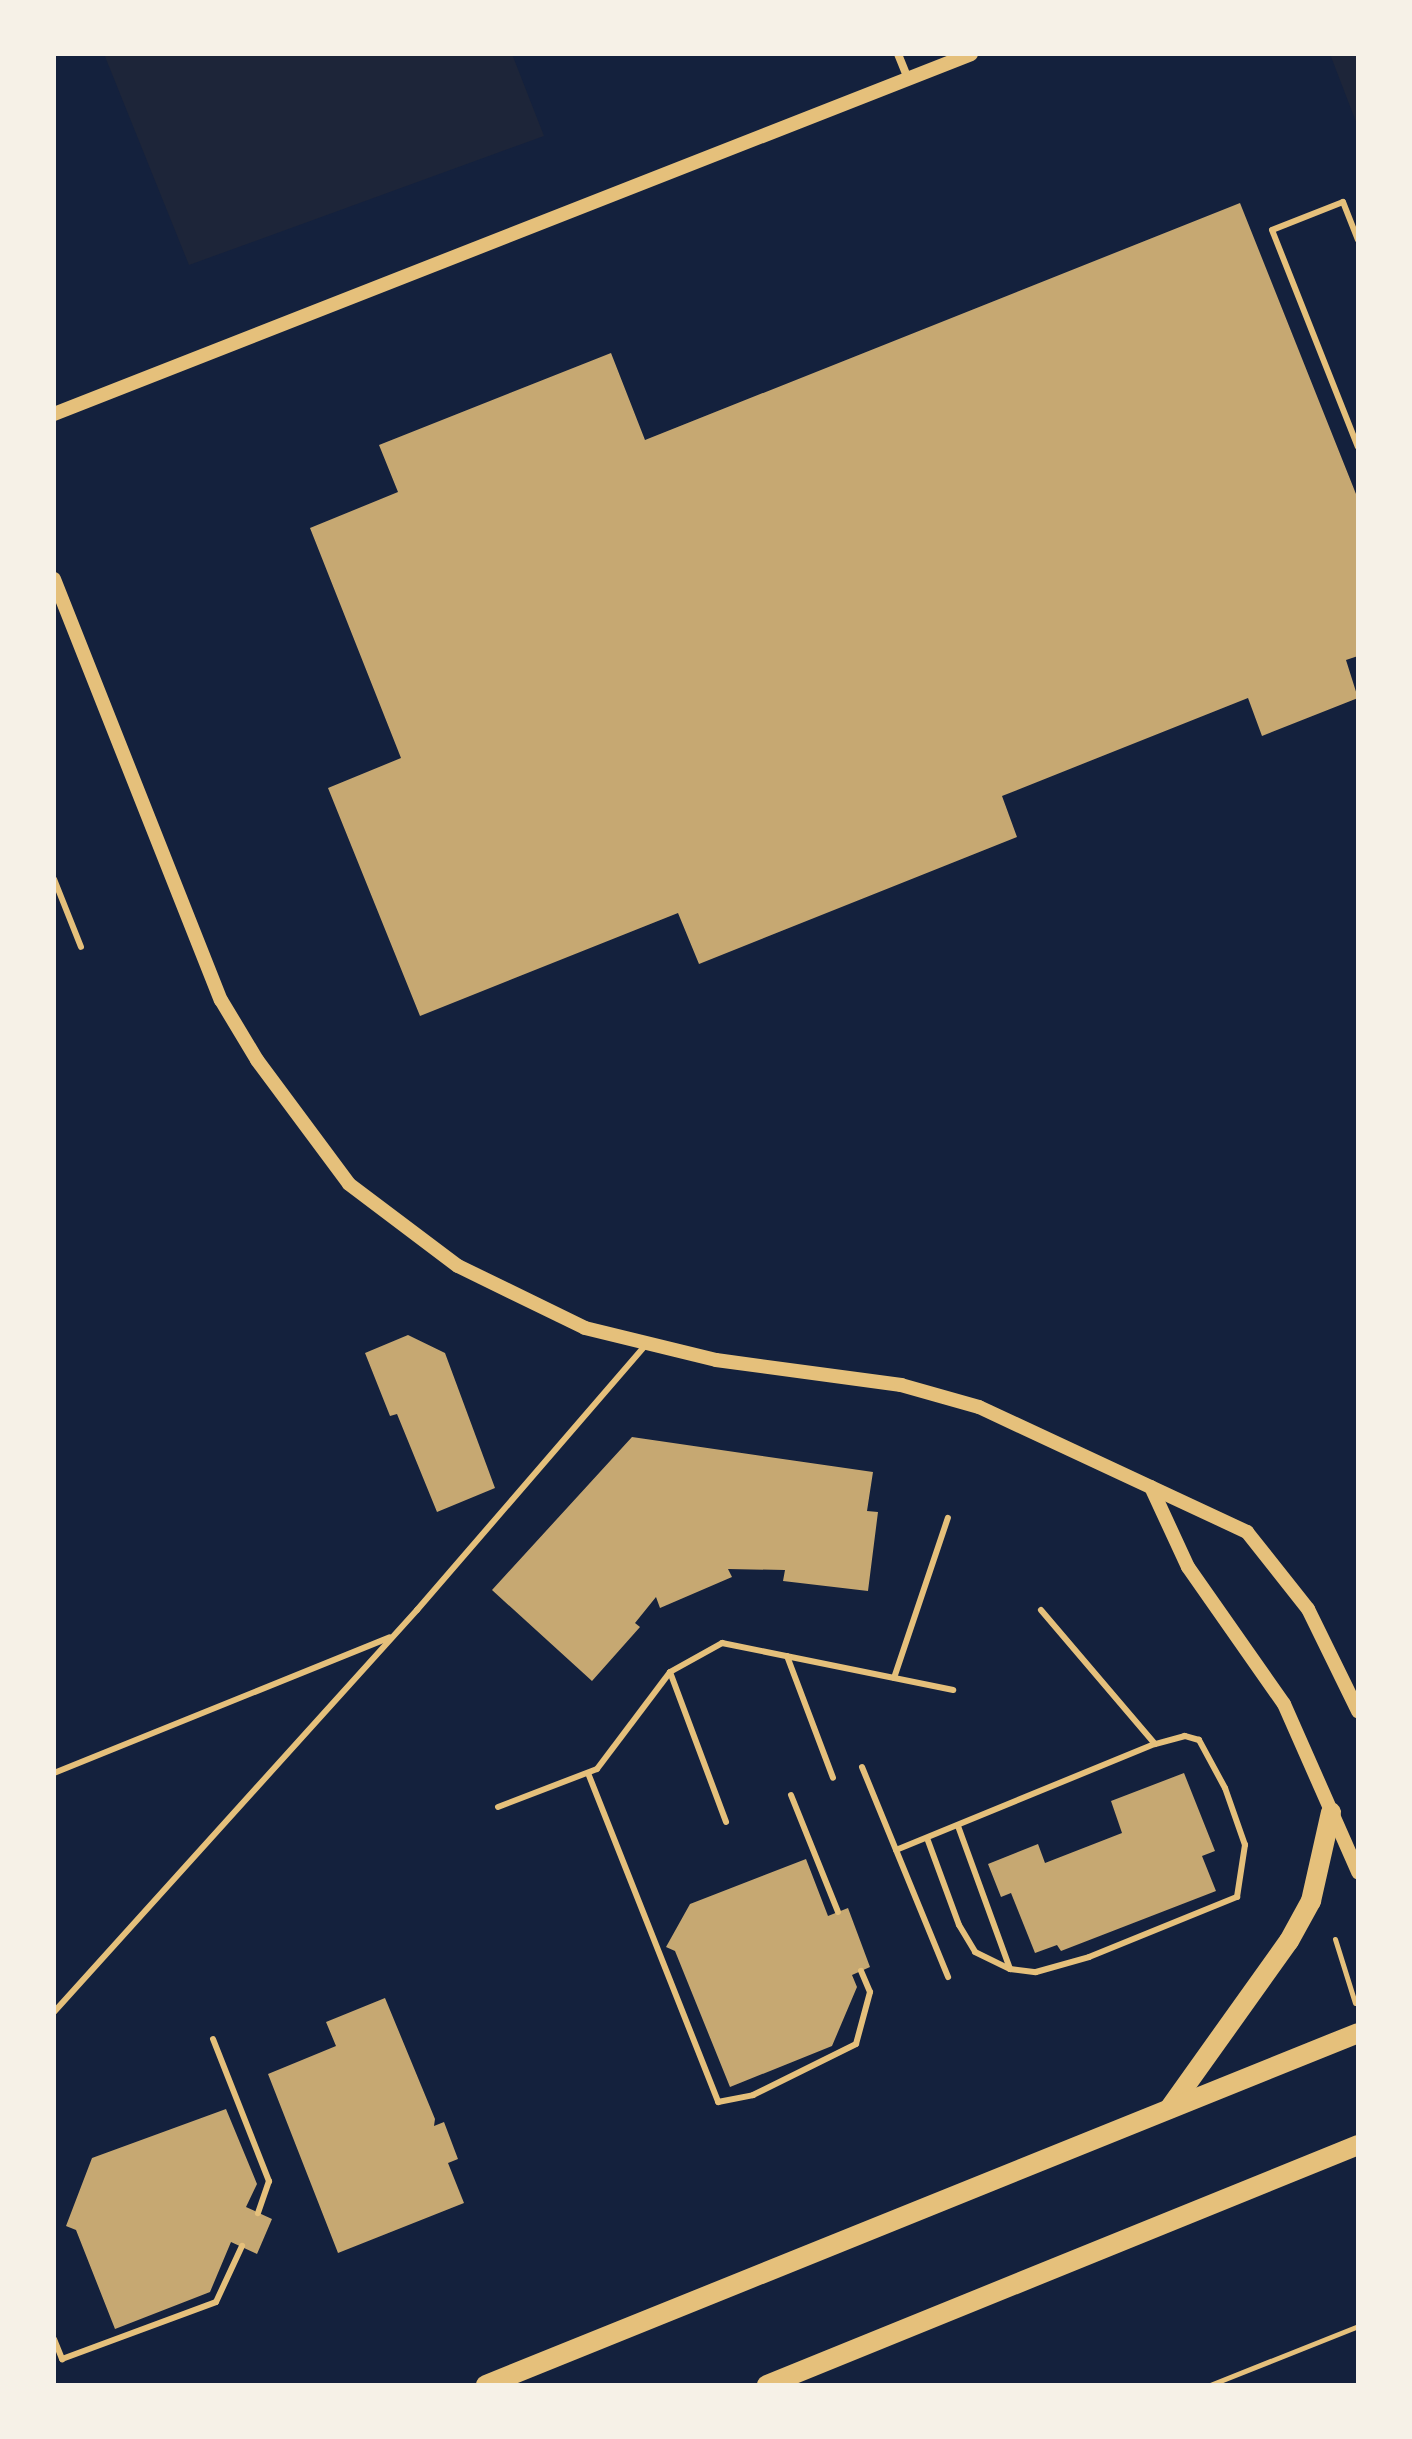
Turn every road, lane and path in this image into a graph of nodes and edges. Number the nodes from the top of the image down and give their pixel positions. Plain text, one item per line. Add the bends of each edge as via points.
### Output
1 (898, 54) edge
2 (971, 54) edge
3 (908, 79) junction
4 (1358, 240) edge
5 (54, 414) edge
6 (1358, 447) edge
7 (54, 579) edge
8 (54, 879) edge
9 (81, 947) dead end
10 (645, 1346) junction
11 (1151, 1487) junction
12 (948, 1518) dead end
13 (1041, 1610) dead end
14 (393, 1636) junction
15 (787, 1656) junction
16 (670, 1672) junction
17 (894, 1678) junction
18 (953, 1690) dead end
19 (1358, 1711) edge
20 (1155, 1744) junction
21 (862, 1767) dead end
22 (54, 1773) edge
23 (588, 1773) junction
24 (833, 1778) dead end
25 (791, 1795) dead end
26 (498, 1807) dead end
27 (1331, 1812) junction
28 (726, 1822) dead end
29 (958, 1826) junction
30 (927, 1838) junction
31 (896, 1850) junction
32 (1358, 1872) edge
33 (838, 1912) dead end
34 (1335, 1939) dead end
35 (1010, 1969) junction
36 (861, 1971) dead end
37 (948, 1977) dead end
38 (54, 2012) edge
39 (1358, 2012) edge
40 (1358, 2033) edge
41 (213, 2039) dead end
42 (1169, 2109) junction
43 (1358, 2145) edge
44 (258, 2213) dead end
45 (242, 2246) dead end
46 (1358, 2326) edge
47 (54, 2339) edge
48 (486, 2385) edge
49 (767, 2385) edge
50 (1210, 2385) edge

1 - 3 street
2 - 3 street
3 - 5 street
4 - 6 lane via 1343,202 1272,230
7 - 10 street via 221,1000 257,1060 349,1184 458,1266 560,1317
8 - 9 lane
10 - 11 street via 914,1389 979,1407
10 - 14 lane
11 - 19 street via 1247,1532 1308,1609
11 - 27 street via 1188,1567 1284,1704
12 - 17 lane
13 - 20 lane
14 - 22 lane
14 - 38 lane
15 - 16 lane via 722,1643
15 - 17 lane
15 - 24 lane
16 - 23 lane via 597,1769
16 - 28 lane
17 - 18 lane
20 - 29 lane
20 - 35 lane via 1185,1736 1199,1740 1225,1788 1245,1845 1237,1897 1089,1957 1036,1972
21 - 31 lane
23 - 26 lane
23 - 36 lane via 718,2102 753,2095 856,2044 870,1992
25 - 33 lane
27 - 32 street
27 - 42 main road via 1311,1901 1289,1941
29 - 30 lane
29 - 35 lane
30 - 31 lane
30 - 35 lane via 959,1925 975,1952
31 - 37 lane
34 - 39 path
40 - 42 main road
41 - 44 lane via 269,2181
42 - 48 main road
43 - 49 main road
45 - 47 lane via 216,2302 62,2359
46 - 50 path

